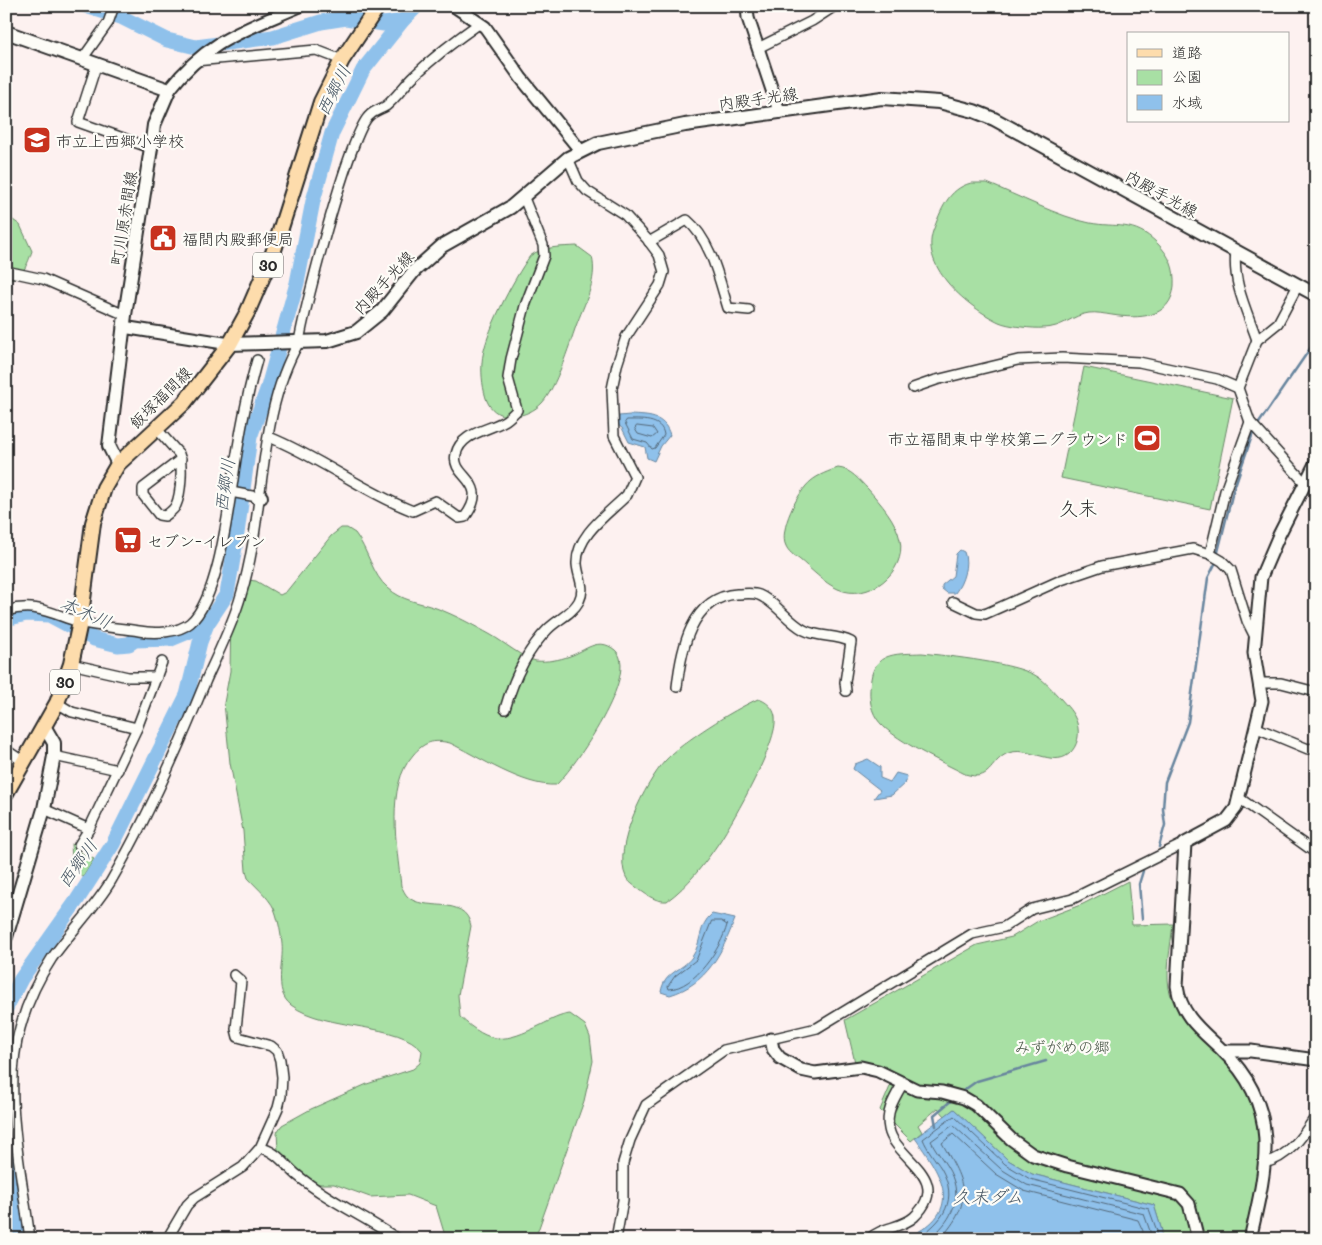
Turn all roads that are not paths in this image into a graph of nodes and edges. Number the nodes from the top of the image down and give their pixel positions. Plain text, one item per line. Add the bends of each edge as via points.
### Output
1 (114, 6) edge
2 (300, 6) edge
3 (747, 6) edge
4 (835, 6) edge
5 (462, 8) edge
6 (376, 10) edge
7 (480, 23) junction
8 (6, 32) edge
9 (758, 48) junction
10 (83, 58) junction
11 (342, 60) junction
12 (194, 61) junction
13 (97, 63) junction
14 (169, 90) junction
15 (779, 112) junction
16 (150, 148) junction
17 (580, 150) junction
18 (568, 158) junction
19 (524, 198) junction
20 (649, 242) junction
21 (1236, 252) junction
22 (6, 271) edge
23 (1298, 285) junction
24 (1316, 295) edge
25 (749, 310) dead end
26 (124, 321) junction
27 (1258, 340) junction
28 (297, 342) junction
29 (230, 344) junction
30 (256, 360) dead end
31 (913, 388) dead end
32 (1238, 388) junction
33 (1250, 422) junction
34 (156, 428) junction
35 (269, 437) junction
36 (180, 459) junction
37 (1316, 462) edge
38 (118, 464) junction
39 (1305, 483) junction
40 (233, 492) junction
41 (259, 497) junction
42 (1210, 554) junction
43 (953, 602) dead end
44 (6, 610) edge
45 (79, 627) junction
46 (1254, 635) junction
47 (162, 662) dead end
48 (71, 664) junction
49 (157, 677) junction
50 (1259, 682) junction
51 (677, 687) dead end
52 (846, 691) dead end
53 (1316, 692) edge
54 (57, 703) junction
55 (505, 709) dead end
56 (44, 726) junction
57 (137, 728) junction
58 (1256, 728) junction
59 (1316, 748) edge
60 (6, 750) edge
61 (54, 756) junction
62 (24, 762) junction
63 (118, 770) junction
64 (6, 793) edge
65 (1239, 798) junction
66 (44, 809) junction
67 (89, 830) junction
68 (1185, 843) junction
69 (79, 845) dead end
70 (1315, 851) edge
71 (6, 937) edge
72 (234, 975) dead end
73 (771, 1039) junction
74 (1224, 1051) junction
75 (1316, 1060) edge
76 (903, 1083) junction
77 (1316, 1116) edge
78 (260, 1148) junction
79 (1264, 1163) junction
80 (30, 1239) edge
81 (167, 1239) edge
82 (398, 1239) edge
83 (616, 1239) edge
84 (869, 1239) edge
85 (1198, 1239) edge
86 (1250, 1239) edge

1 - 10 street via 108,23
2 - 12 street via 220,42
3 - 9 street
4 - 9 street
5 - 7 street
6 - 11 main road, 飯塚福間線 / 30
7 - 17 street
7 - 28 street via 414,75 387,105 369,115 362,127 342,179
8 - 10 main road
9 - 15 street
10 - 13 main road
11 - 12 street via 316,50
11 - 29 main road, 飯塚福間線 / 30 via 312,125 270,261
12 - 14 street
13 - 14 main road
13 - 16 street via 78,122
14 - 16 main road, 町川原赤間線 via 154,125
15 - 17 main road, 内殿手光線 via 685,125 598,142
15 - 21 main road, 内殿手光線 via 882,98 939,102 974,111 1014,129
16 - 26 main road, 町川原赤間線
17 - 18 main road, 内殿手光線
18 - 19 main road, 内殿手光線
18 - 20 street via 578,181 587,191 625,215
19 - 28 main road, 内殿手光線 via 442,246 414,271 382,311 356,332 326,342
19 - 35 street via 543,245 544,256 525,306 511,360 508,378 517,410 506,420 469,436 457,451 458,466 474,489 475,499 465,517 459,518 435,501 413,511 395,504 301,450
20 - 25 street via 687,220 709,255 728,308
20 - 55 street via 659,255 664,272 660,285 626,338 612,390 614,436 635,477 627,495 581,543 577,566 583,583 580,599 538,640 510,691
21 - 23 main road, 内殿手光線
21 - 27 street via 1234,267 1238,286
22 - 26 street via 43,279
23 - 24 main road, 内殿手光線
23 - 27 street via 1278,323
26 - 29 street
26 - 38 main road, 町川原赤間線 via 109,446
27 - 32 street
28 - 29 main road, 内殿手光線
28 - 35 street via 279,389
29 - 34 main road, 飯塚福間線 / 30 via 184,403
30 - 40 street via 243,419
31 - 32 street via 1018,360 1062,358 1139,362 1217,379
32 - 33 street
33 - 39 street
33 - 42 street via 1224,491
34 - 36 street
34 - 38 main road, 飯塚福間線 / 30
35 - 41 street
36 - 36 street via 177,504 165,516 159,515 143,495 143,488
37 - 39 street
38 - 45 main road, 飯塚福間線 / 30 via 102,493 93,523
39 - 46 street via 1261,577
40 - 41 street
40 - 45 street via 213,583 206,601 189,624 152,633
41 - 80 street via 255,540 241,597 151,807 109,883 42,974 19,1029 13,1068 14,1108
42 - 43 street via 1193,549 1102,566 1061,580 985,614
42 - 46 street via 1231,570 1246,621
44 - 45 street via 44,608
45 - 48 main road, 飯塚福間線 / 30
46 - 50 street via 1255,669
47 - 49 street
48 - 49 street via 128,677
48 - 54 main road, 飯塚福間線 / 30
49 - 57 street
50 - 53 street via 1281,683
50 - 58 street via 1262,701
51 - 52 street via 680,661 691,626 700,612 724,594 751,593 766,599 804,630 851,642
54 - 56 main road, 飯塚福間線 / 30
54 - 57 street via 72,712
56 - 61 main road via 54,743
56 - 62 main road, 飯塚福間線 / 30
57 - 63 street
58 - 59 street via 1308,749
58 - 65 street
60 - 62 street
61 - 63 street
61 - 66 main road
62 - 64 main road, 飯塚福間線 / 30
63 - 67 street
65 - 68 street via 1226,821
65 - 70 street
66 - 67 street
66 - 71 main road
67 - 69 street
68 - 73 street via 1072,899 1032,909 1004,927 972,934 817,1028
68 - 74 street via 1177,978 1179,1002 1189,1018
72 - 78 street via 241,982 238,1037 271,1046 277,1051 282,1077 278,1108
73 - 76 street via 780,1058 801,1070 815,1073 861,1067
73 - 83 street via 724,1050 646,1105 623,1163 623,1200
74 - 75 street
74 - 79 street via 1244,1074 1260,1104 1265,1126
76 - 84 street via 890,1107 889,1130 920,1169 927,1187 926,1199 913,1218
76 - 85 street via 917,1090 942,1092 970,1101 1011,1139 1034,1155 1180,1194 1189,1204
77 - 79 street via 1286,1154 1277,1161
78 - 81 street via 243,1167 194,1198
78 - 82 street via 272,1153 319,1191
79 - 86 street

